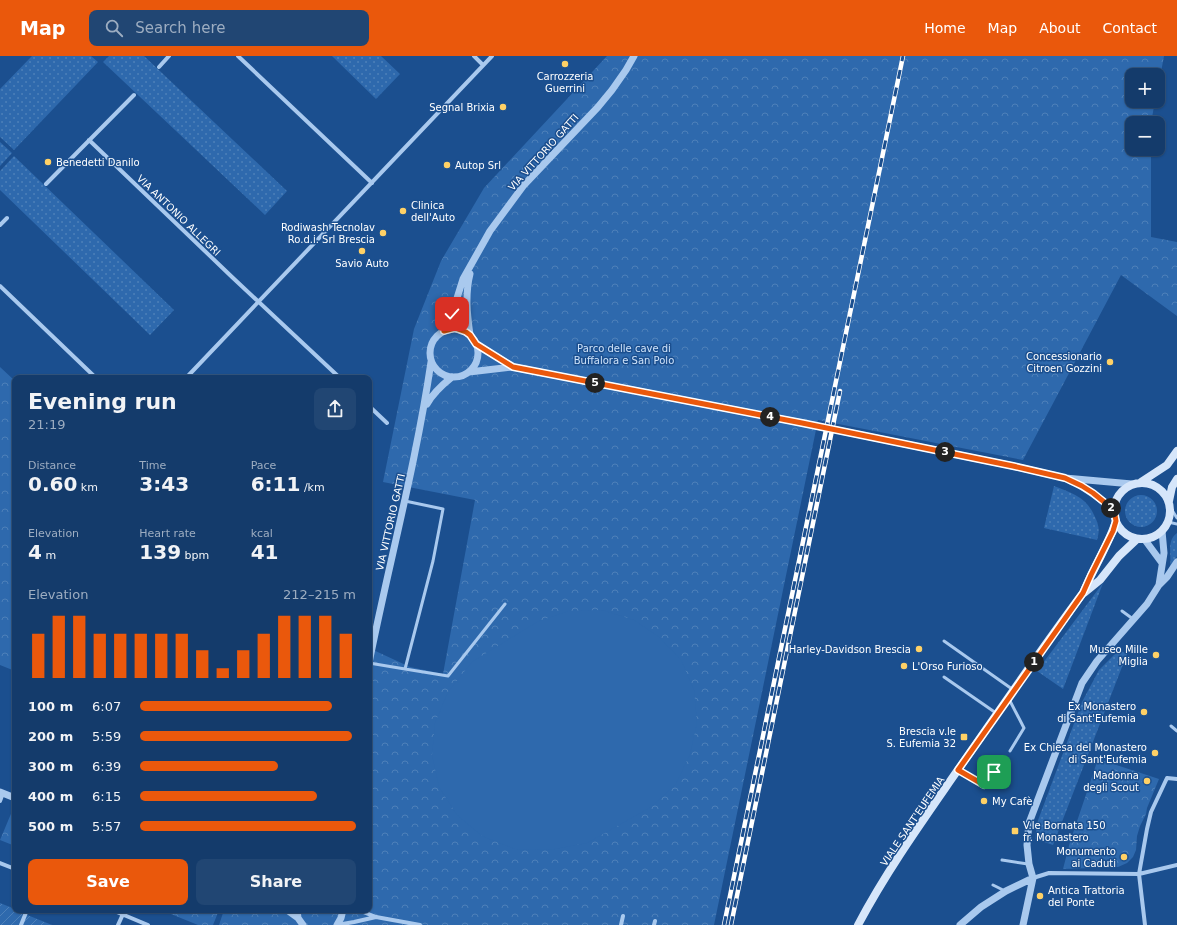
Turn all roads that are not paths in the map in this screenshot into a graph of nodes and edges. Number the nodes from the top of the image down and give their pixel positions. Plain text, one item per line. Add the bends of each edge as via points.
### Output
1 (170, 56) edge
2 (238, 56) edge
3 (474, 56) edge
4 (492, 56) edge
5 (634, 56) edge
6 (483, 65) junction
7 (159, 67) dead end
8 (134, 95) dead end
9 (90, 140) junction
10 (372, 183) junction
11 (46, 184) dead end
12 (7, 218) dead end
13 (0, 225) edge
14 (471, 266) junction
15 (0, 286) edge
16 (258, 302) junction
17 (444, 331) junction
18 (470, 335) junction
19 (476, 344) junction
20 (431, 362) junction
21 (513, 367) junction
22 (469, 372) junction
23 (93, 375) edge
24 (189, 375) edge
25 (337, 375) edge
26 (452, 377) junction
27 (425, 408) junction
28 (372, 409) edge
29 (387, 423) dead end
30 (1177, 451) edge
31 (1065, 478) junction
32 (1177, 479) edge
33 (1136, 483) junction
34 (405, 501) junction
35 (1170, 504) junction
36 (1114, 510) junction
37 (1177, 518) edge
38 (1116, 521) junction
39 (1168, 522) junction
40 (1177, 524) edge
41 (1162, 532) junction
42 (1141, 539) junction
43 (1162, 562) junction
44 (1177, 562) edge
45 (1159, 585) junction
46 (1083, 593) junction
47 (505, 604) dead end
48 (1122, 611) dead end
49 (1134, 619) junction
50 (944, 641) dead end
51 (372, 650) edge
52 (372, 664) edge
53 (405, 669) junction
54 (944, 677) dead end
55 (1014, 690) junction
56 (1008, 698) junction
57 (997, 714) junction
58 (1171, 726) dead end
59 (1177, 731) edge
60 (1010, 751) dead end
61 (958, 770) junction
62 (994, 772) dead end
63 (1177, 779) edge
64 (2, 792) edge
65 (12, 797) edge
66 (0, 801) edge
67 (1002, 860) dead end
68 (0, 862) edge
69 (1029, 864) junction
70 (1177, 865) edge
71 (12, 868) edge
72 (1139, 874) junction
73 (1033, 878) junction
74 (992, 885) dead end
75 (1006, 891) junction
76 (26, 913) edge
77 (343, 913) edge
78 (366, 913) edge
79 (123, 914) joint
80 (297, 914) edge
81 (623, 916) dead end
82 (376, 917) junction
83 (21, 925) edge
84 (118, 925) edge
85 (148, 925) edge
86 (303, 925) edge
87 (337, 925) edge
88 (420, 925) edge
89 (621, 925) edge
90 (858, 925) edge
91 (960, 925) edge
92 (1023, 925) edge
93 (1145, 925) edge

1 - 7 street
2 - 10 street
3 - 6 street
4 - 6 street
5 - 14 street, VIA VITTORIO GATTI via 598,107 524,185 490,231
6 - 10 street
8 - 9 street
9 - 11 street
9 - 16 street, VIA ANTONIO ALLEGRI
10 - 16 street
12 - 13 street
14 - 17 street, VIA VITTORIO GATTI via 463,279
14 - 18 street, VIA VITTORIO GATTI via 466,300
15 - 23 street
16 - 24 street
16 - 25 street, VIA ANTONIO ALLEGRI
17 - 18 street via 461,329
17 - 20 street, VIA VITTORIO GATTI via 438,334 431,344
18 - 19 street, VIA VITTORIO GATTI
19 - 21 street
19 - 22 street via 476,362
20 - 26 street via 442,374
20 - 27 street, VIA VITTORIO GATTI
21 - 22 street, VIA VITTORIO GATTI
21 - 31 street
22 - 26 street, VIA VITTORIO GATTI
26 - 27 street, VIA VITTORIO GATTI via 434,393
27 - 34 street, VIA VITTORIO GATTI
28 - 29 street
30 - 33 main road via 1167,465
31 - 33 street
31 - 36 street via 1093,493
32 - 35 main road via 1172,487
33 - 35 main road via 1158,487
33 - 36 main road via 1121,492
34 - 51 street, VIA VITTORIO GATTI
34 - 53 lane via 443,509 433,561
35 - 37 lane
35 - 39 main road
36 - 38 main road
38 - 42 main road via 1126,535
38 - 46 main road, VIALE SANT'EUFEMIA
39 - 40 lane
39 - 41 main road
41 - 42 main road via 1154,537
41 - 43 street
42 - 43 street
42 - 46 main road, VIALE SANT'EUFEMIA via 1119,556 1100,580
43 - 45 street
44 - 45 street
45 - 49 street
46 - 55 main road, VIALE SANT'EUFEMIA
47 - 53 lane via 448,676
48 - 49 lane
49 - 69 street via 1097,661 1082,683 1029,823
50 - 55 lane
52 - 53 lane
54 - 57 lane
55 - 56 main road, VIALE SANT'EUFEMIA
56 - 57 main road, VIALE SANT'EUFEMIA
56 - 60 lane via 1024,728
57 - 61 main road, VIALE SANT'EUFEMIA
58 - 59 lane
61 - 62 lane via 984,785
61 - 90 main road, VIALE SANT'EUFEMIA via 870,902
63 - 72 street via 1167,777 1151,812
64 - 65 street
64 - 66 street
67 - 69 lane
68 - 71 street
69 - 73 street
70 - 72 street
72 - 73 street via 1049,873
72 - 93 street
73 - 75 street
73 - 92 street
74 - 75 lane
75 - 91 street
76 - 83 street
77 - 87 street
78 - 82 street
79 - 84 street
79 - 85 street
80 - 86 street
81 - 89 street
82 - 87 street
82 - 88 street

